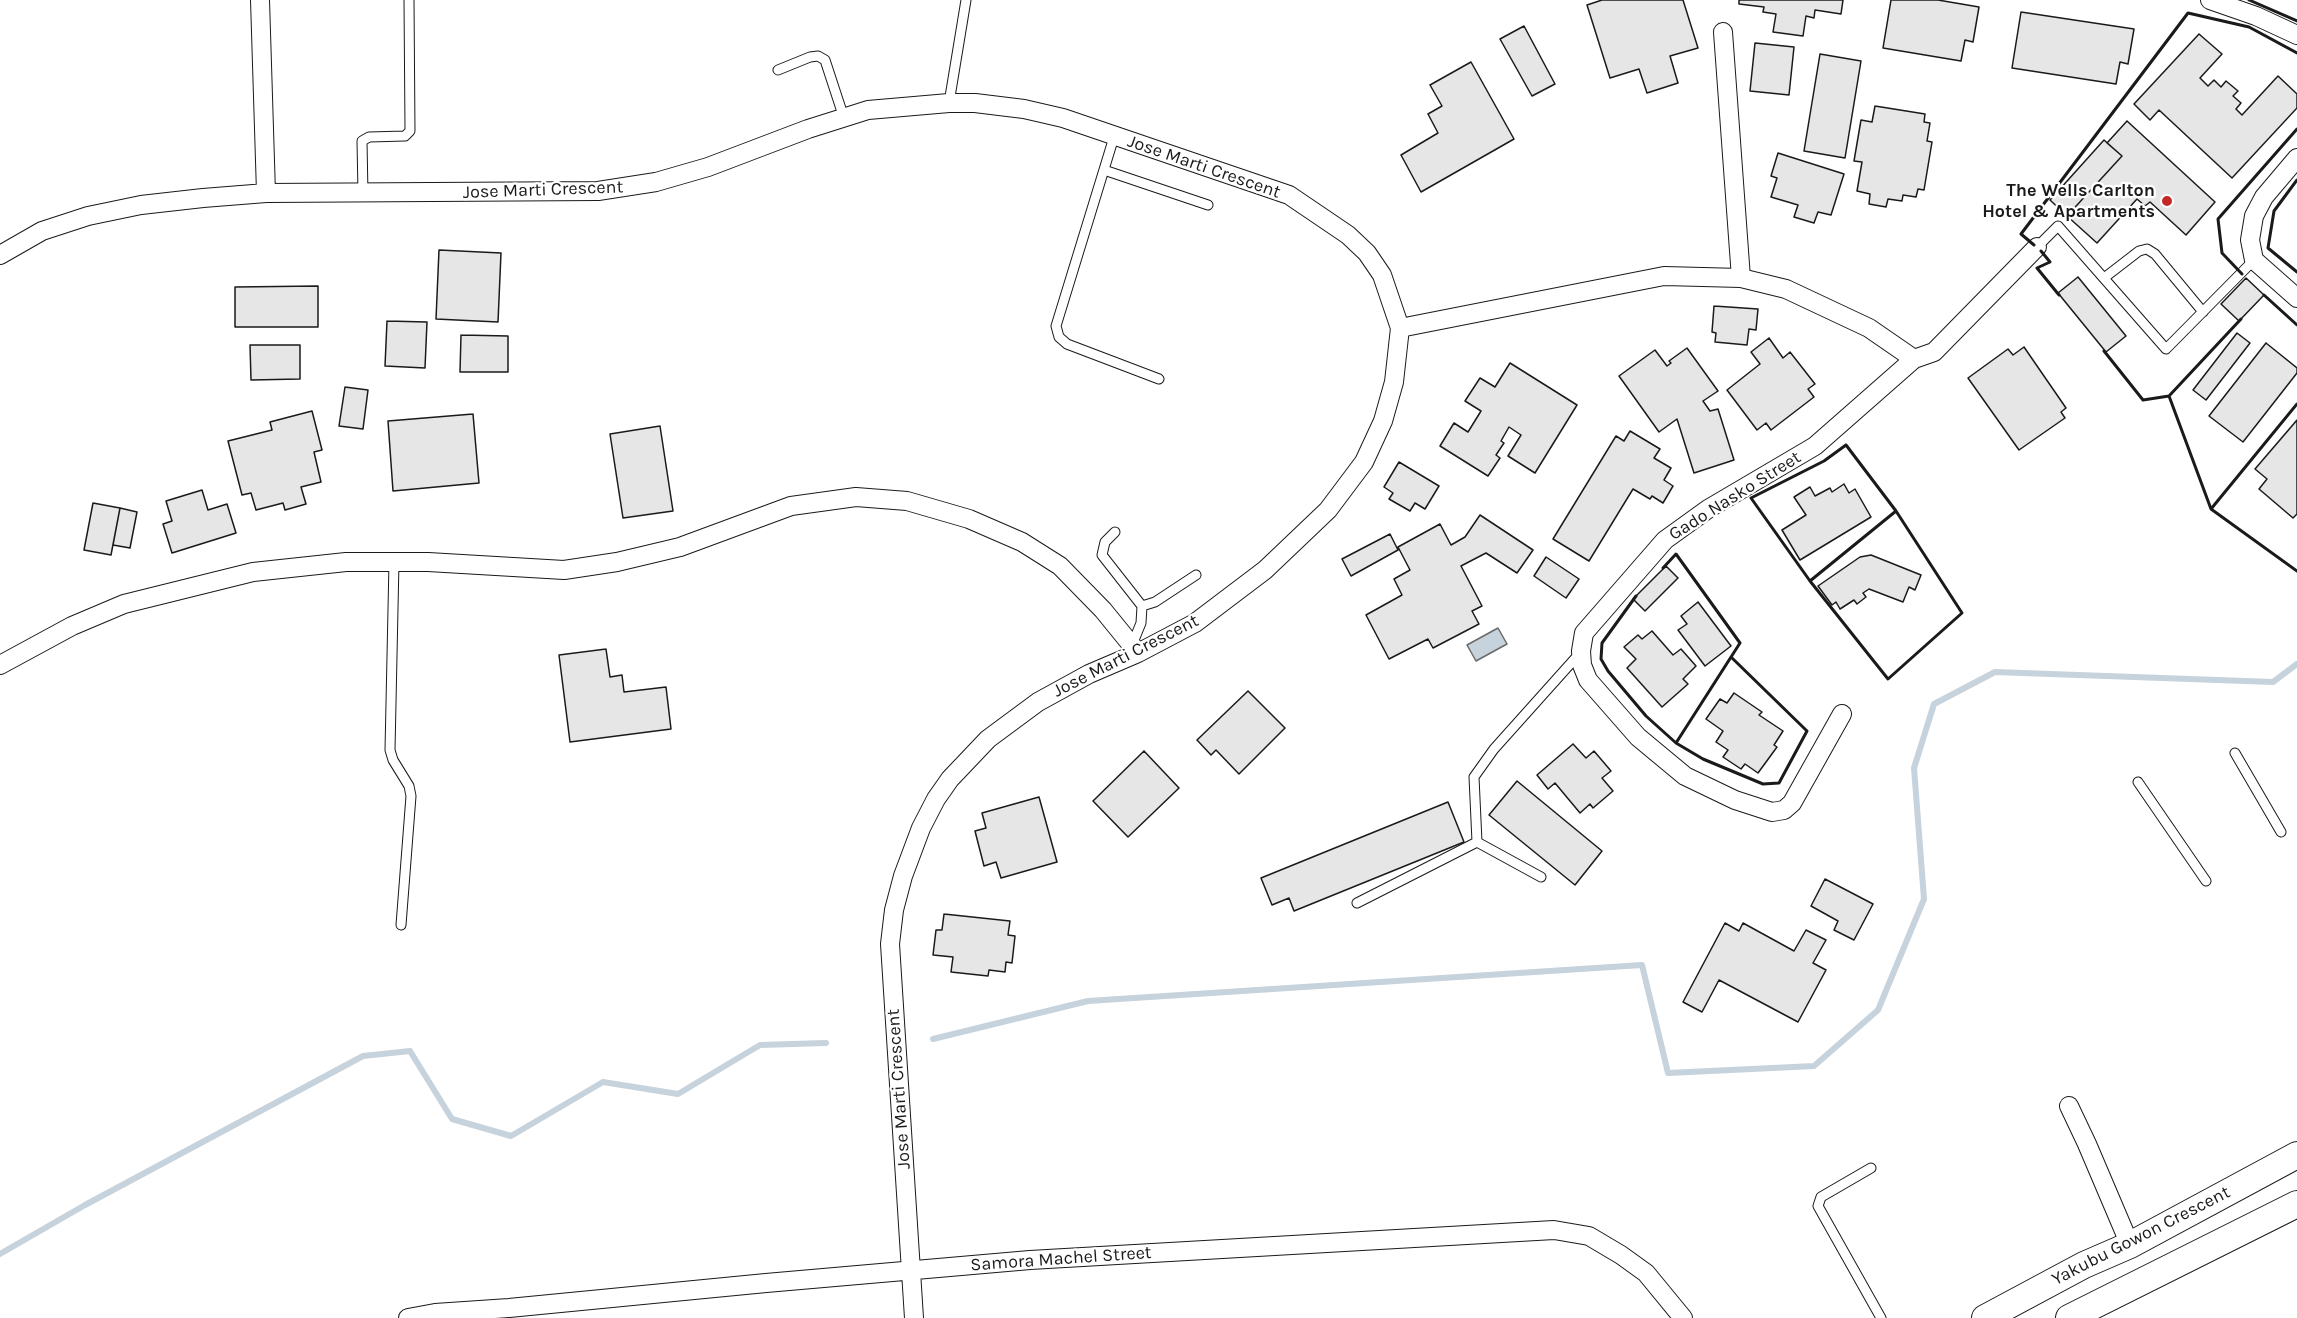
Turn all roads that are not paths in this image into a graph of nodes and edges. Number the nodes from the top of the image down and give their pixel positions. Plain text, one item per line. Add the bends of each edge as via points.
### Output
1 (260, 0) edge
2 (409, 0) edge
3 (966, 0) edge
4 (2210, 0) edge
5 (1723, 32) dead end
6 (2297, 35) edge
7 (778, 70) dead end
8 (949, 103) junction
9 (844, 118) junction
10 (1114, 137) junction
11 (2297, 158) edge
12 (1104, 170) junction
13 (266, 193) junction
14 (363, 194) junction
15 (1208, 205) dead end
16 (2037, 247) joint
17 (0, 255) edge
18 (2254, 260) junction
19 (1741, 278) junction
20 (2104, 278) junction
21 (2297, 298) edge
22 (2203, 312) junction
23 (1400, 328) junction
24 (1914, 359) junction
25 (1159, 379) dead end
26 (1115, 532) dead end
27 (394, 562) junction
28 (1196, 574) dead end
29 (1142, 606) junction
30 (1135, 649) junction
31 (1581, 651) junction
32 (0, 665) edge
33 (1842, 714) dead end
34 (2235, 753) dead end
35 (2138, 782) dead end
36 (2281, 832) dead end
37 (1478, 842) junction
38 (1541, 877) dead end
39 (2206, 881) dead end
40 (1357, 903) dead end
41 (401, 925) dead end
42 (2069, 1106) dead end
43 (2297, 1155) edge
44 (1871, 1168) dead end
45 (2297, 1204) edge
46 (2130, 1245) junction
47 (910, 1271) junction
48 (408, 1318) edge
49 (914, 1318) edge
50 (1683, 1318) edge
51 (1881, 1318) edge
52 (1985, 1318) edge
53 (2069, 1318) edge

1 - 13 street
2 - 14 lane via 410,131 405,136 369,137 362,141
3 - 8 lane
4 - 6 street
5 - 19 street
7 - 9 lane via 810,57 825,60
8 - 9 street, Jose Marti Crescent via 868,110
8 - 10 street, Jose Marti Crescent via 1024,109
9 - 14 street, Jose Marti Crescent via 656,182 598,191
10 - 12 lane
10 - 23 street, Jose Marti Crescent via 1289,195 1348,235 1367,253 1382,275
11 - 18 street via 2264,197 2254,216 2250,240
12 - 15 lane
12 - 25 lane via 1056,326 1059,337 1067,344
13 - 14 street, Jose Marti Crescent
13 - 17 street, Jose Marti Crescent via 141,205 88,216 42,231
16 - 20 lane via 2058,226
16 - 24 street, Gado Nasko Street via 1935,352
18 - 21 street
18 - 22 lane
19 - 23 street via 1664,276
19 - 24 street via 1797,294 1869,328
20 - 22 lane via 2147,249
20 - 22 lane via 2166,349
23 - 30 street, Jose Marti Crescent via 1394,382 1383,421 1364,462 1328,510 1265,570 1195,623
24 - 31 street, Gado Nasko Street via 1815,446 1708,509 1665,540 1584,633
26 - 29 lane via 1105,542 1102,555
27 - 30 street via 564,570 680,547 791,506 856,496 907,501 969,519 1022,542 1060,566
27 - 32 street via 346,562 253,572 185,587 124,604 72,626
27 - 41 lane via 390,750 411,796
28 - 29 lane via 1155,602
29 - 30 lane
30 - 47 street, Jose Marti Crescent via 1038,702 988,739 936,799 903,876 890,944
31 - 33 street via 1588,680 1638,737 1685,776 1735,800 1772,812 1784,810 1792,803
31 - 37 lane via 1474,777
34 - 36 lane
35 - 39 lane
37 - 38 lane
37 - 40 lane
42 - 46 street
43 - 46 main road, Yakubu Gowon Crescent
44 - 51 lane via 1821,1197 1818,1206
45 - 53 main road
46 - 52 main road, Yakubu Gowon Crescent
47 - 48 street, Samora Machel Street via 435,1312
47 - 49 street, Jose Marti Crescent
47 - 50 street, Samora Machel Street via 1554,1230 1589,1236 1621,1255 1646,1273

